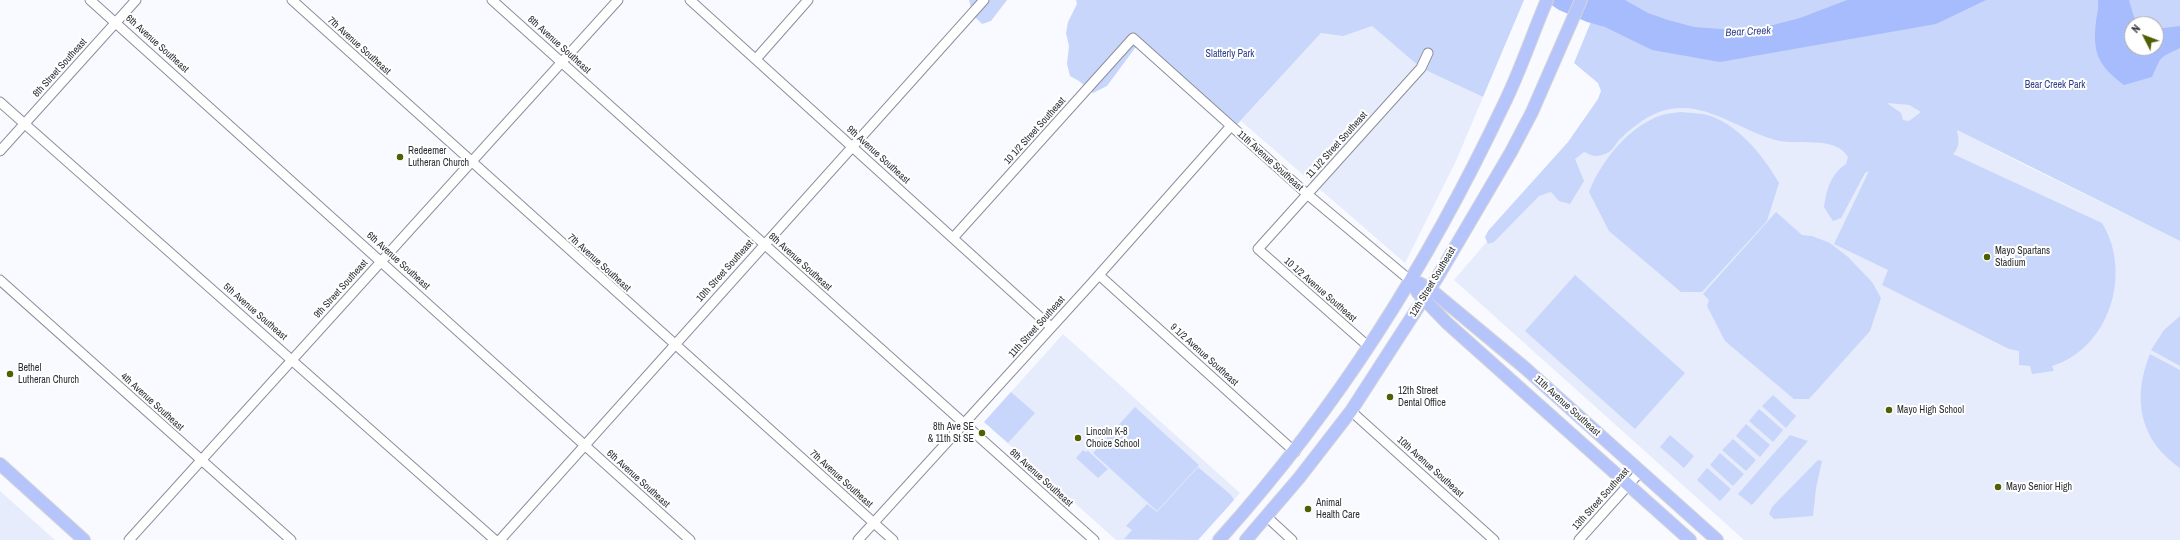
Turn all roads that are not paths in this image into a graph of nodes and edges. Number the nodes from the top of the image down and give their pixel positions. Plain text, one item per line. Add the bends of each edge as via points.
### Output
1 (90, 0) edge
2 (136, 0) edge
3 (292, 0) edge
4 (492, 0) edge
5 (618, 0) edge
6 (690, 0) edge
7 (808, 0) edge
8 (984, 0) edge
9 (1547, 0) edge
10 (1581, 0) edge
11 (116, 22) junction
12 (1133, 38) joint
13 (1428, 53) dead end
14 (756, 59) junction
15 (562, 62) junction
16 (0, 102) edge
17 (25, 123) junction
18 (1231, 126) junction
19 (852, 146) junction
20 (0, 152) edge
21 (470, 162) junction
22 (1308, 194) junction
23 (953, 238) junction
24 (764, 245) junction
25 (1258, 249) joint
26 (382, 261) junction
27 (1099, 275) junction
28 (0, 280) edge
29 (1411, 281) junction
30 (1427, 294) junction
31 (1051, 327) junction
32 (674, 345) junction
33 (1369, 347) junction
34 (293, 360) junction
35 (1351, 411) junction
36 (964, 424) junction
37 (585, 446) junction
38 (1295, 452) junction
39 (200, 460) junction
40 (0, 464) edge
41 (1640, 472) junction
42 (1628, 486) junction
43 (1267, 517) junction
44 (874, 522) junction
45 (84, 540) edge
46 (129, 540) edge
47 (291, 540) edge
48 (495, 540) edge
49 (500, 540) edge
50 (690, 540) edge
51 (858, 540) edge
52 (894, 540) edge
53 (1094, 540) edge
54 (1219, 540) edge
55 (1246, 540) edge
56 (1292, 540) edge
57 (1494, 540) edge
58 (1579, 540) edge
59 (1690, 540) edge
60 (1717, 540) edge

1 - 11 street, 6th Avenue Southeast
2 - 11 street, 8th Street Southeast
3 - 21 street, 7th Avenue Southeast
4 - 15 street, 8th Avenue Southeast
5 - 15 street, 9th Street Southeast
6 - 14 street, 9th Avenue Southeast
7 - 14 street
8 - 19 street, 10th Street Southeast
9 - 29 main road, 12th Street Southeast via 1503,106
10 - 30 main road, 12th Street Southeast via 1535,105 1511,152
11 - 17 street, 8th Street Southeast
11 - 26 street, 6th Avenue Southeast
12 - 18 street, 11th Avenue Southeast
12 - 23 street, 10 1/2 Street Southeast
13 - 22 street, 11 1/2 Street Southeast via 1421,68
14 - 19 street, 9th Avenue Southeast
15 - 21 street, 9th Street Southeast
15 - 24 street, 8th Avenue Southeast
16 - 17 street, 5th Avenue Southeast
17 - 20 street, 8th Street Southeast
17 - 34 street, 5th Avenue Southeast
18 - 22 street, 11th Avenue Southeast
18 - 27 street, 11th Street Southeast
19 - 23 street, 9th Avenue Southeast
19 - 24 street, 10th Street Southeast
21 - 26 street, 9th Street Southeast
21 - 32 street, 7th Avenue Southeast
22 - 25 street, 11 1/2 Street Southeast
22 - 29 street, 11th Avenue Southeast
23 - 31 street, 9th Avenue Southeast
24 - 32 street, 10th Street Southeast
24 - 36 street, 8th Avenue Southeast
25 - 33 street, 10 1/2 Avenue Southeast
26 - 34 street, 9th Street Southeast
26 - 37 street, 6th Avenue Southeast
27 - 31 street, 11th Street Southeast
27 - 38 street, 9 1/2 Avenue Southeast
28 - 39 street, 4th Avenue Southeast
29 - 30 main road, 11th Avenue Southeast
29 - 33 main road, 12th Street Southeast
30 - 35 main road, 12th Street Southeast
30 - 41 main road, 11th Avenue Southeast via 1525,368
30 - 42 main road, 11th Avenue Southeast via 1447,323
31 - 36 street, 11th Street Southeast
32 - 37 street, 10th Street Southeast
32 - 44 street, 7th Avenue Southeast
33 - 38 main road, 12th Street Southeast
34 - 39 street, 9th Street Southeast
34 - 48 street, 5th Avenue Southeast
35 - 43 main road, 12th Street Southeast
35 - 57 street, 10th Avenue Southeast
36 - 44 street, 11th Street Southeast
36 - 53 street, 8th Avenue Southeast
37 - 49 street, 10th Street Southeast
37 - 50 street, 6th Avenue Southeast
38 - 54 main road, 12th Street Southeast
39 - 46 street, 9th Street Southeast
39 - 47 street, 4th Avenue Southeast
40 - 45 main road
41 - 42 street, 13th Street Southeast
41 - 60 main road, 11th Avenue Southeast
42 - 58 street, 13th Street Southeast
42 - 59 main road, 11th Avenue Southeast
43 - 55 main road, 12th Street Southeast
43 - 56 street
44 - 51 street, 11th Street Southeast
44 - 52 street, 7th Avenue Southeast

